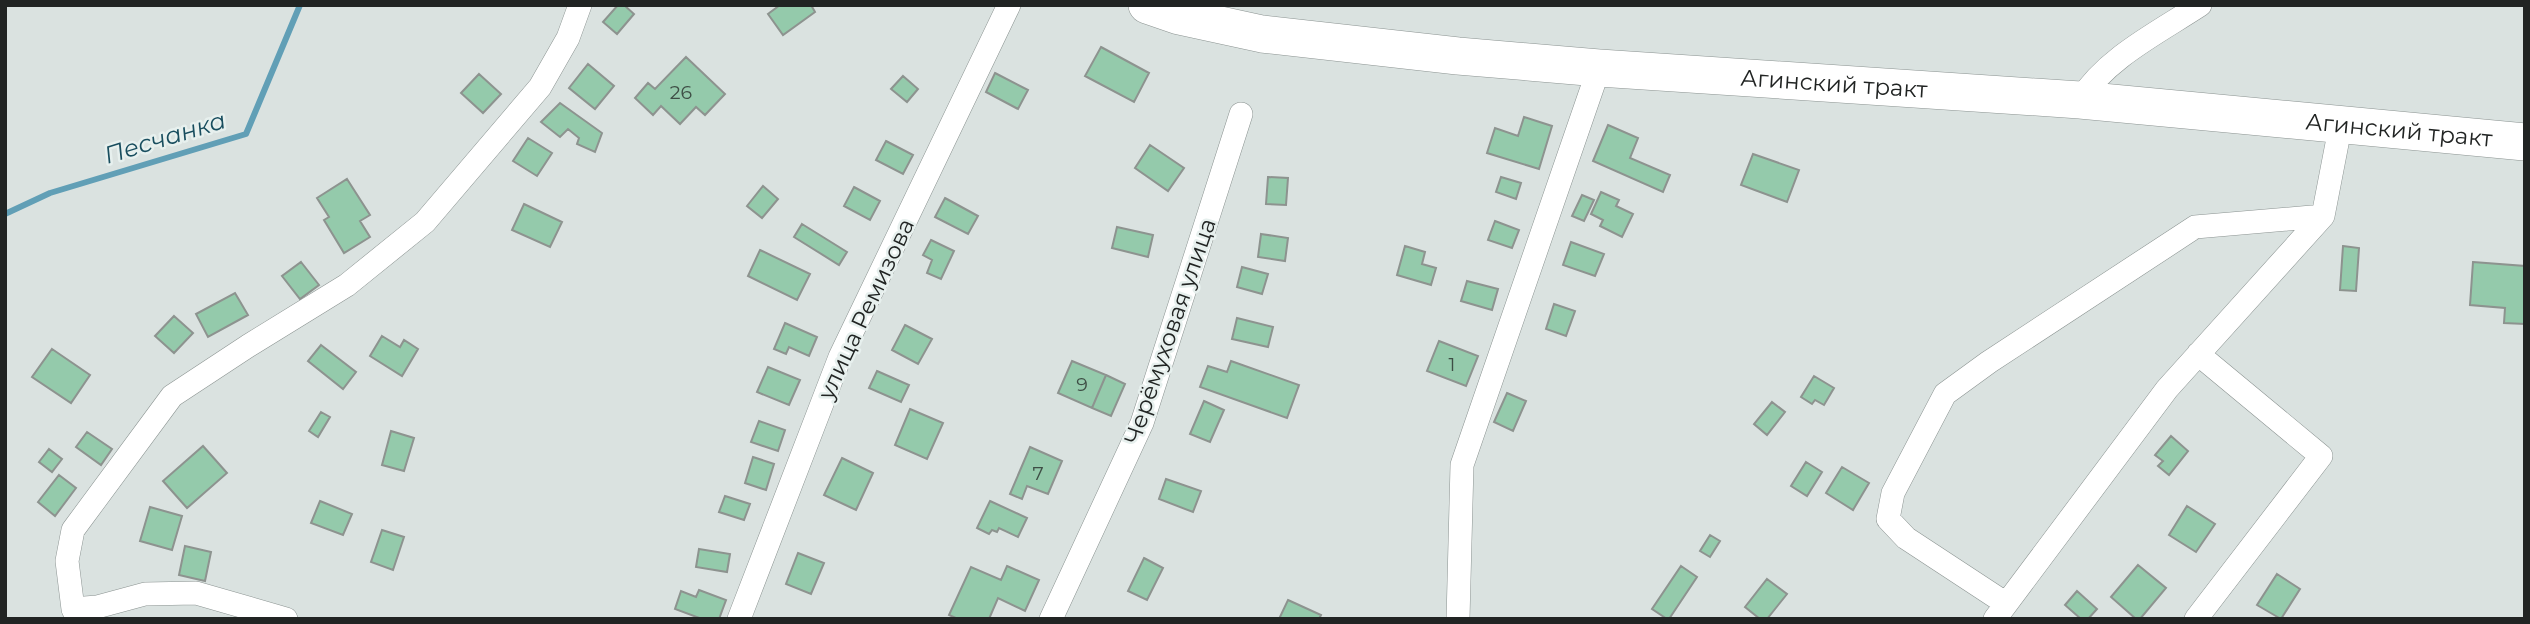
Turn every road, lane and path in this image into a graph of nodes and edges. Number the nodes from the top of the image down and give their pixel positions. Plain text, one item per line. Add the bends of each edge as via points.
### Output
1 (580, 5) edge
2 (1009, 5) edge
3 (1147, 5) edge
4 (2200, 5) edge
5 (1600, 68) junction
6 (2080, 100) junction
7 (1241, 114) dead end
8 (2341, 123) junction
9 (2525, 142) edge
10 (2323, 216) junction
11 (2198, 354) junction
12 (2000, 611) edge
13 (76, 614) edge
14 (286, 619) edge
15 (739, 619) edge
16 (1051, 619) edge
17 (1458, 619) edge
18 (2196, 619) edge

1 - 13 street via 568,38 540,87 425,222 347,285 172,396 73,530 67,561
2 - 15 street, улица Ремизова via 840,357
3 - 5 highway, Агинский тракт via 1262,34
4 - 6 street via 2125,55 2091,82
5 - 6 highway, Агинский тракт
5 - 17 street via 1462,465
6 - 8 highway, Агинский тракт
7 - 16 street, Черёмуховая улица via 1142,424
8 - 9 highway, Агинский тракт
8 - 10 street
10 - 11 street
10 - 12 street via 2196,227 1945,394 1893,493 1888,519
11 - 12 street
11 - 18 street via 2321,456
13 - 14 street via 145,594 196,593

